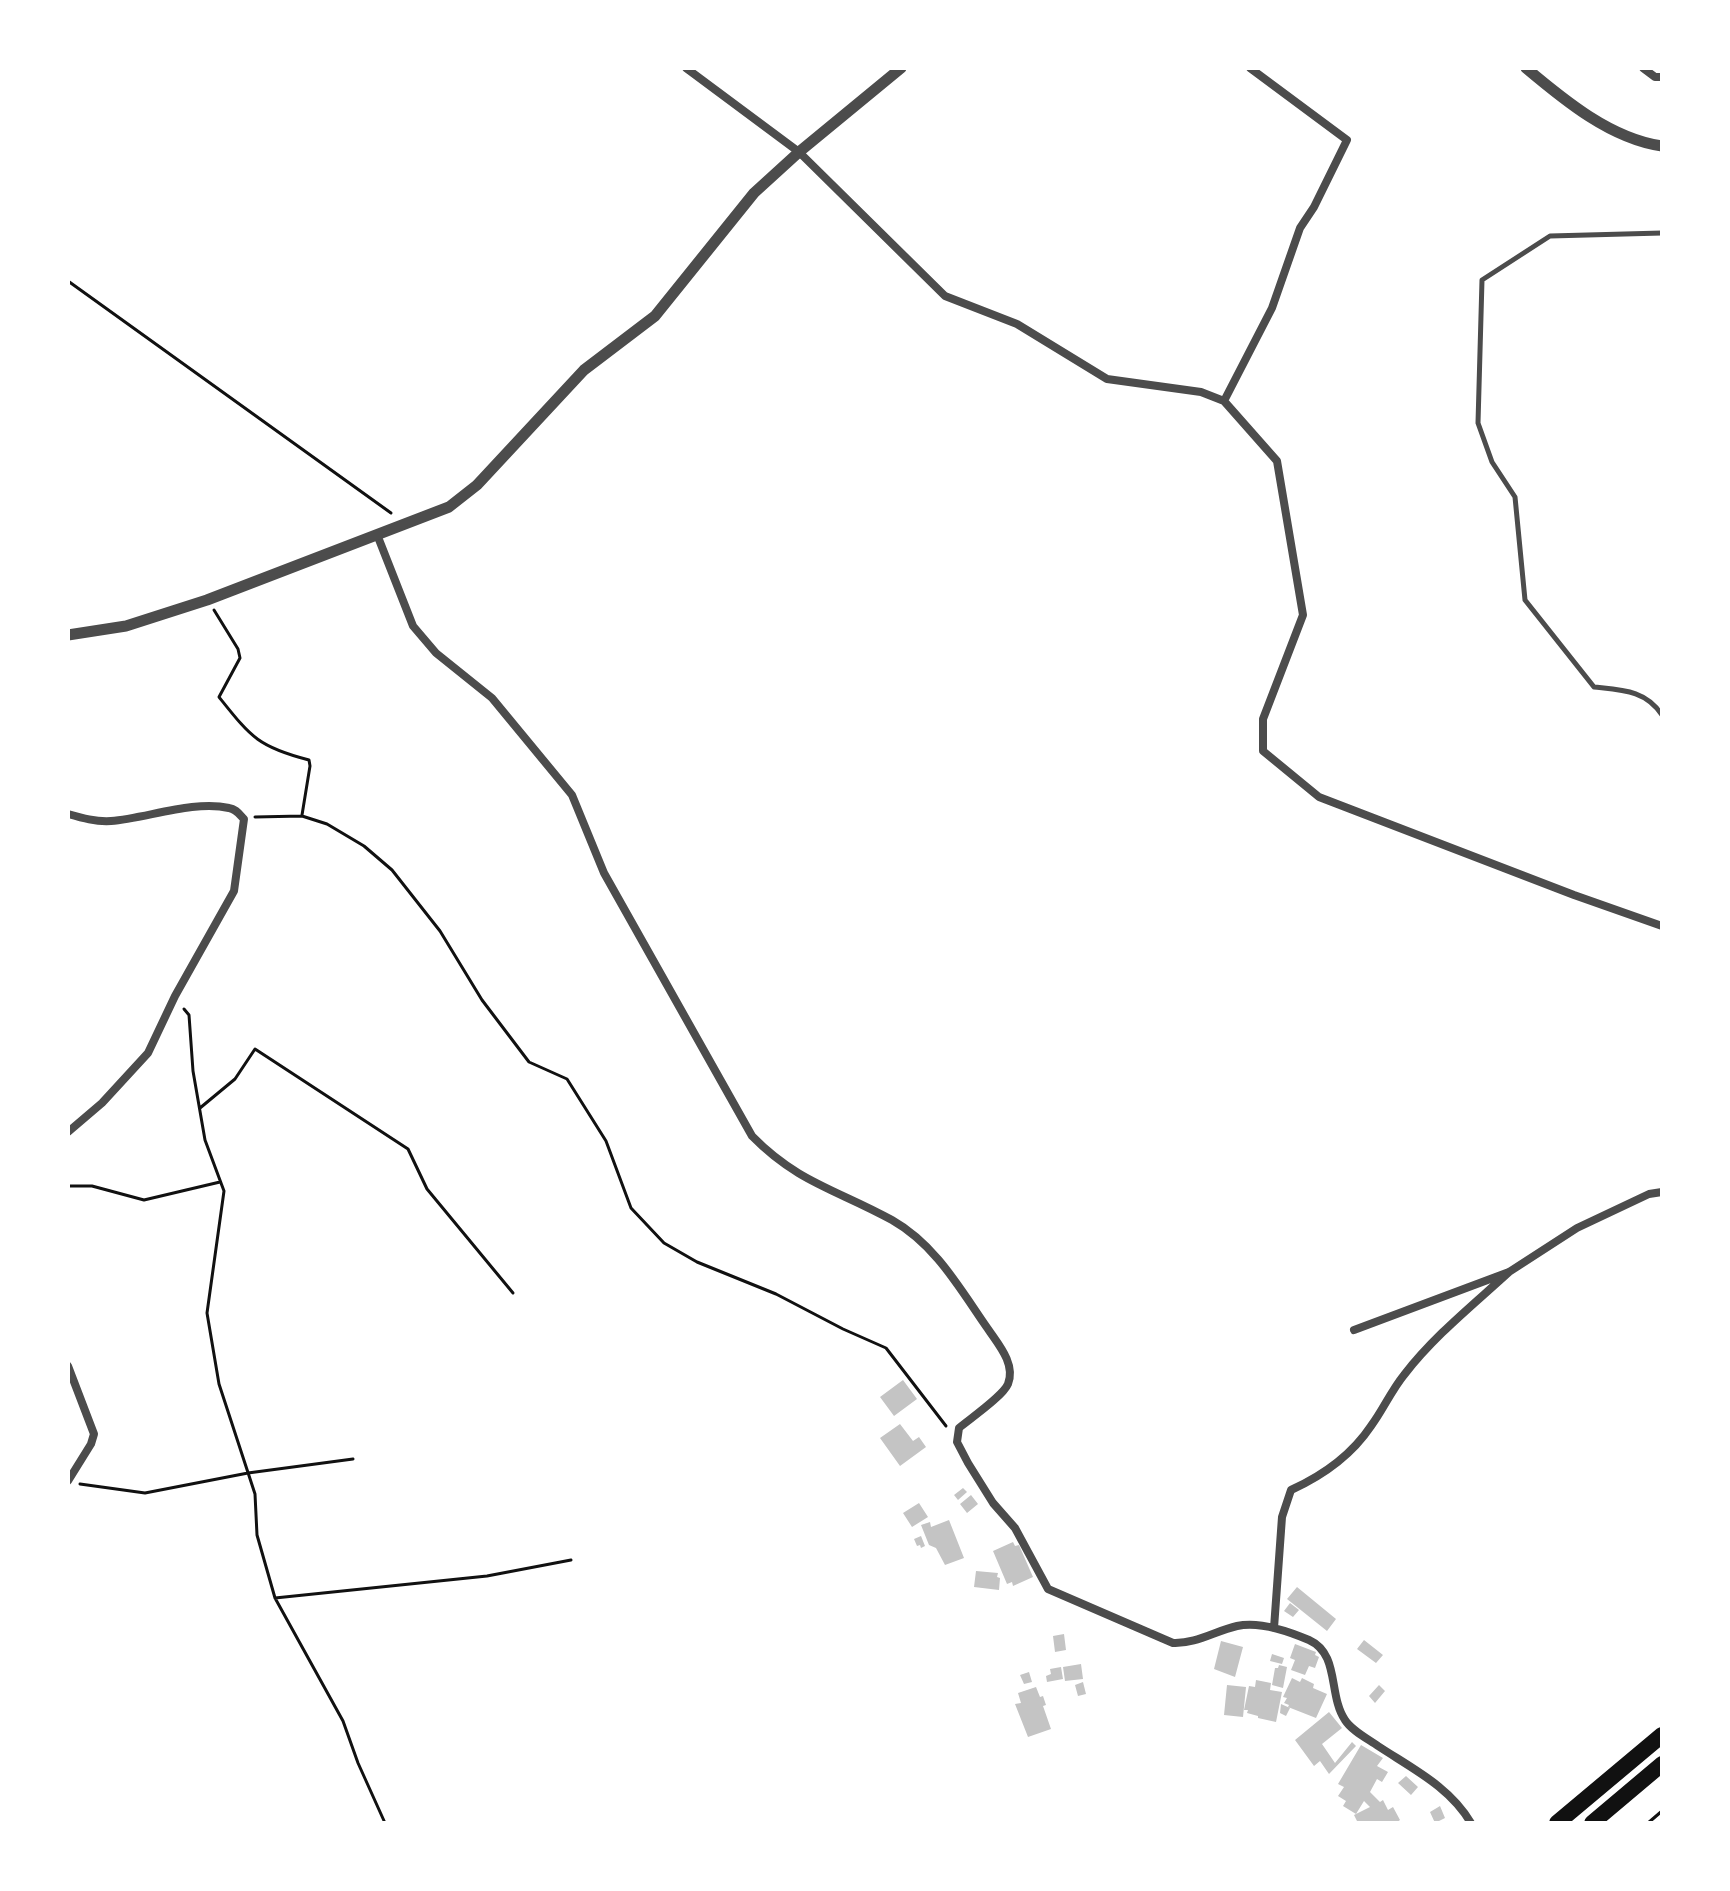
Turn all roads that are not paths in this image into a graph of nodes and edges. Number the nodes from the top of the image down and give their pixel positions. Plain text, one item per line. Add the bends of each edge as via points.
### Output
1 (686, 68) edge
2 (901, 68) edge
3 (1250, 68) edge
4 (1526, 68) edge
5 (1643, 68) edge
6 (1662, 77) edge
7 (1662, 146) edge
8 (799, 152) junction
9 (1662, 233) edge
10 (1224, 401) junction
11 (378, 537) junction
12 (68, 635) edge
13 (1662, 715) edge
14 (68, 814) edge
15 (1662, 926) edge
16 (68, 1132) edge
17 (1662, 1192) edge
18 (1509, 1272) junction
19 (1354, 1330) dead end
20 (68, 1366) edge
21 (68, 1482) edge
22 (1274, 1628) junction
23 (1662, 1735) edge
24 (1662, 1764) edge
25 (1471, 1823) edge
26 (1557, 1823) edge
27 (1592, 1823) edge

1 - 8 street
2 - 8 street
3 - 10 street via 1347,140 1300,228 1272,308
4 - 7 street via 1613,129
5 - 6 street
8 - 10 street via 945,296 1017,324 1107,379 1201,392
8 - 11 street via 754,193 655,316 584,370 477,485 449,507
9 - 13 lane via 1550,236 1482,280 1478,423 1492,462 1515,497 1525,600 1594,687 1634,692 1654,702
10 - 15 street via 1277,461 1303,615 1263,719 1263,751 1319,797
11 - 12 street via 126,626
11 - 22 street via 413,626 436,653 492,698 572,795 604,873 752,1136 803,1178 894,1221 924,1245 947,1268 1005,1354 1011,1373 1008,1386 959,1428 957,1442 993,1503 1015,1528 1048,1589 1173,1643 1239,1626
14 - 16 street via 109,821 209,806 236,810 244,819 234,891 148,1053
17 - 18 street via 1577,1228
18 - 19 street
18 - 22 street via 1403,1375 1352,1452 1291,1490 1282,1517
20 - 21 street via 94,1434
22 - 25 street via 1322,1648 1345,1720 1453,1796
23 - 26 highway
24 - 27 highway

